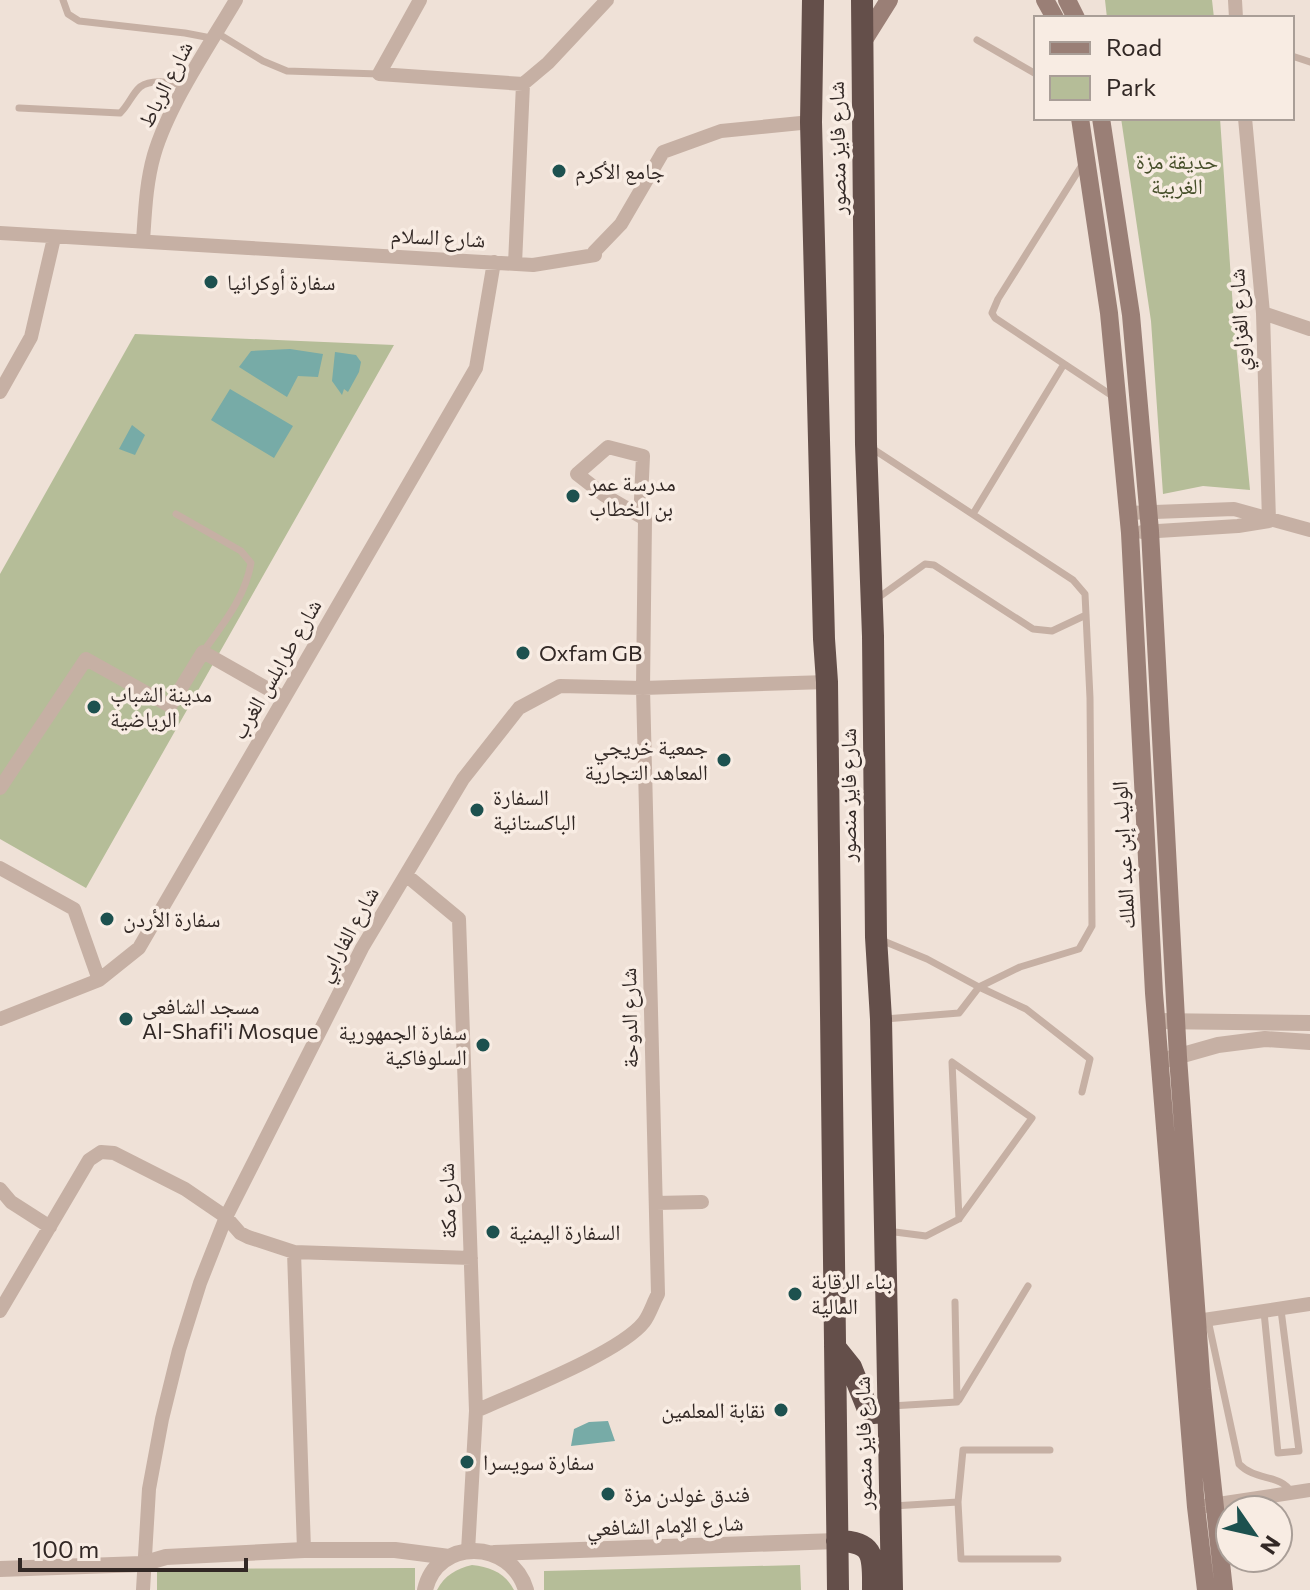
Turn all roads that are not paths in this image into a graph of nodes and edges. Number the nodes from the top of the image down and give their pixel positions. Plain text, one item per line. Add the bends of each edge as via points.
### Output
1 (63, 0) edge
2 (236, 0) edge
3 (420, 0) edge
4 (607, 0) edge
5 (813, 0) edge
6 (862, 0) edge
7 (889, 0) edge
8 (215, 36) junction
9 (977, 40) dead end
10 (862, 43) junction
11 (1034, 73) edge
12 (379, 74) junction
13 (523, 84) junction
14 (187, 85) junction
15 (19, 108) dead end
16 (1080, 120) edge
17 (1101, 120) edge
18 (1245, 120) edge
19 (811, 122) junction
20 (1086, 159) junction
21 (0, 233) edge
22 (54, 238) junction
23 (143, 241) junction
24 (494, 262) junction
25 (515, 264) junction
26 (1263, 313) junction
27 (1310, 329) edge
28 (1064, 364) junction
29 (0, 392) edge
30 (1117, 399) junction
31 (866, 444) junction
32 (1148, 512) junction
33 (1128, 513) junction
34 (176, 514) dead end
35 (973, 514) junction
36 (645, 519) junction
37 (1269, 521) junction
38 (1310, 530) edge
39 (1150, 531) junction
40 (1130, 533) junction
41 (872, 602) junction
42 (1086, 615) junction
43 (203, 652) junction
44 (827, 682) junction
45 (643, 688) junction
46 (284, 698) junction
47 (0, 788) edge
48 (0, 868) edge
49 (406, 875) junction
50 (876, 937) junction
51 (99, 980) junction
52 (979, 987) junction
53 (0, 1019) edge
54 (881, 1019) junction
55 (1156, 1021) junction
56 (1176, 1021) junction
57 (1310, 1023) edge
58 (1310, 1042) edge
59 (1169, 1060) junction
60 (1082, 1092) dead end
61 (0, 1189) edge
62 (702, 1202) dead end
63 (656, 1203) junction
64 (226, 1217) junction
65 (959, 1219) junction
66 (50, 1227) junction
67 (885, 1231) junction
68 (294, 1252) junction
69 (471, 1258) junction
70 (1028, 1286) dead end
71 (955, 1302) dead end
72 (1310, 1304) edge
73 (1, 1306) edge
74 (1281, 1310) junction
75 (1264, 1312) junction
76 (1203, 1320) junction
77 (835, 1347) junction
78 (957, 1402) junction
79 (888, 1406) junction
80 (476, 1411) junction
81 (1050, 1450) dead end
82 (1310, 1490) edge
83 (1291, 1492) junction
84 (958, 1502) junction
85 (891, 1506) junction
86 (1205, 1506) junction
87 (837, 1541) junction
88 (304, 1550) junction
89 (468, 1551) junction
90 (494, 1553) junction
91 (449, 1557) junction
92 (1058, 1559) dead end
93 (142, 1564) junction
94 (0, 1569) edge
95 (143, 1590) edge
96 (425, 1590) edge
97 (526, 1590) edge
98 (838, 1590) edge
99 (873, 1590) edge
100 (892, 1590) edge
101 (1206, 1590) edge
102 (1224, 1590) edge

1 - 8 lane via 68,14 79,21
2 - 8 street, شارع الرباط
3 - 12 street
4 - 13 street
5 - 19 highway, شارع فايز منصور
6 - 10 highway, شارع فايز منصور
7 - 10 main road
8 - 12 lane via 287,71
8 - 14 street, شارع الرباط
9 - 11 lane
10 - 31 highway, شارع فايز منصور
12 - 13 street
13 - 25 street
14 - 15 lane via 146,85 120,113
14 - 23 street, شارع الرباط via 155,153
16 - 20 main road, الوليد إبن عبد الملك
17 - 32 main road, الوليد إبن عبد الملك via 1131,315
18 - 26 street, شارع الغزاوي
19 - 25 street, شارع السلام via 721,131 663,152 621,224 595,255
19 - 44 highway, شارع فايز منصور
20 - 28 lane via 992,313
20 - 30 main road, الوليد إبن عبد الملك
21 - 22 street, شارع السلام
22 - 23 street, شارع السلام
22 - 29 street via 31,337
23 - 24 street, شارع السلام
24 - 25 street, شارع السلام
24 - 46 street, شارع طرابلس الغرب via 476,368
26 - 27 street
26 - 37 street, شارع الغزاوي
28 - 30 lane
28 - 35 lane
30 - 33 main road, الوليد إبن عبد الملك
31 - 35 lane
31 - 41 highway, شارع فايز منصور
32 - 33 street
32 - 37 street via 1234,509
32 - 39 main road, الوليد إبن عبد الملك
33 - 40 main road, الوليد إبن عبد الملك
34 - 43 lane via 241,551 251,563 236,606
35 - 42 lane via 1073,580 1085,594
36 - 36 street, شارع الدوحة via 604,495 577,474 608,447 643,456
36 - 45 street, شارع الدوحة
37 - 38 street
37 - 39 street
39 - 40 street
39 - 56 main road, الوليد إبن عبد الملك
40 - 55 main road, الوليد إبن عبد الملك
41 - 42 lane via 925,564 1033,629 1052,631
41 - 50 highway, شارع فايز منصور
42 - 52 lane via 1092,926 1079,949 1020,967
43 - 46 street
43 - 47 street via 170,706 86,659
44 - 45 street, شارع الفارابي
44 - 77 highway, شارع فايز منصور
45 - 49 street, شارع الفارابي via 560,686 519,708 463,779
45 - 63 street, شارع الدوحة
46 - 51 street, شارع طرابلس الغرب via 139,948
48 - 51 street via 74,909
49 - 64 street, شارع الفارابي via 362,948
49 - 69 street, شارع مكة via 459,919
50 - 52 lane
50 - 54 highway, شارع فايز منصور
51 - 53 street, شارع طرابلس الغرب
52 - 54 lane via 959,1013
52 - 60 lane via 1026,1009 1090,1059
54 - 67 highway, شارع فايز منصور
55 - 56 street
55 - 59 main road, الوليد إبن عبد الملك
56 - 57 street
56 - 59 main road, الوليد إبن عبد الملك
58 - 59 street via 1265,1039 1218,1045
59 - 76 main road, الوليد إبن عبد الملك
59 - 86 main road, الوليد إبن عبد الملك
61 - 66 street
62 - 63 street
63 - 80 street, شارع الدوحة via 658,1294 644,1322 621,1342
64 - 66 street via 185,1189 114,1153 101,1152 89,1160
64 - 68 street via 240,1233
64 - 93 street, شارع الفارابي via 183,1337 162,1419
65 - 65 lane via 1032,1118 952,1062 953,1093
65 - 67 lane via 926,1236
66 - 73 street
67 - 79 highway, شارع فايز منصور
68 - 69 street
68 - 88 street
69 - 80 street, شارع مكة
70 - 78 lane
71 - 78 lane
72 - 74 street
74 - 75 street
74 - 75 lane via 1299,1451 1278,1453
75 - 76 street
76 - 83 lane via 1239,1464 1248,1473 1282,1482
76 - 86 main road, الوليد إبن عبد الملك
77 - 79 highway via 851,1367 867,1408 878,1413
77 - 87 highway, شارع فايز منصور
78 - 79 lane
79 - 85 highway, شارع فايز منصور
80 - 89 street, شارع مكة
81 - 84 lane via 963,1450
82 - 83 street
83 - 86 street
84 - 85 lane
84 - 92 lane via 961,1559
85 - 100 highway, شارع فايز منصور
86 - 101 main road, الوليد إبن عبد الملك
86 - 102 main road, الوليد إبن عبد الملك
87 - 90 street, شارع الإمام الشافعي
87 - 98 highway, شارع فايز منصور
87 - 99 highway via 859,1543 870,1552
88 - 91 street via 395,1550
88 - 93 street via 166,1557
89 - 90 street, شارع الإمام الشافعي
89 - 91 street
90 - 97 street via 510,1563
91 - 96 street via 435,1568
93 - 94 street
93 - 95 street, شارع الفارابي

